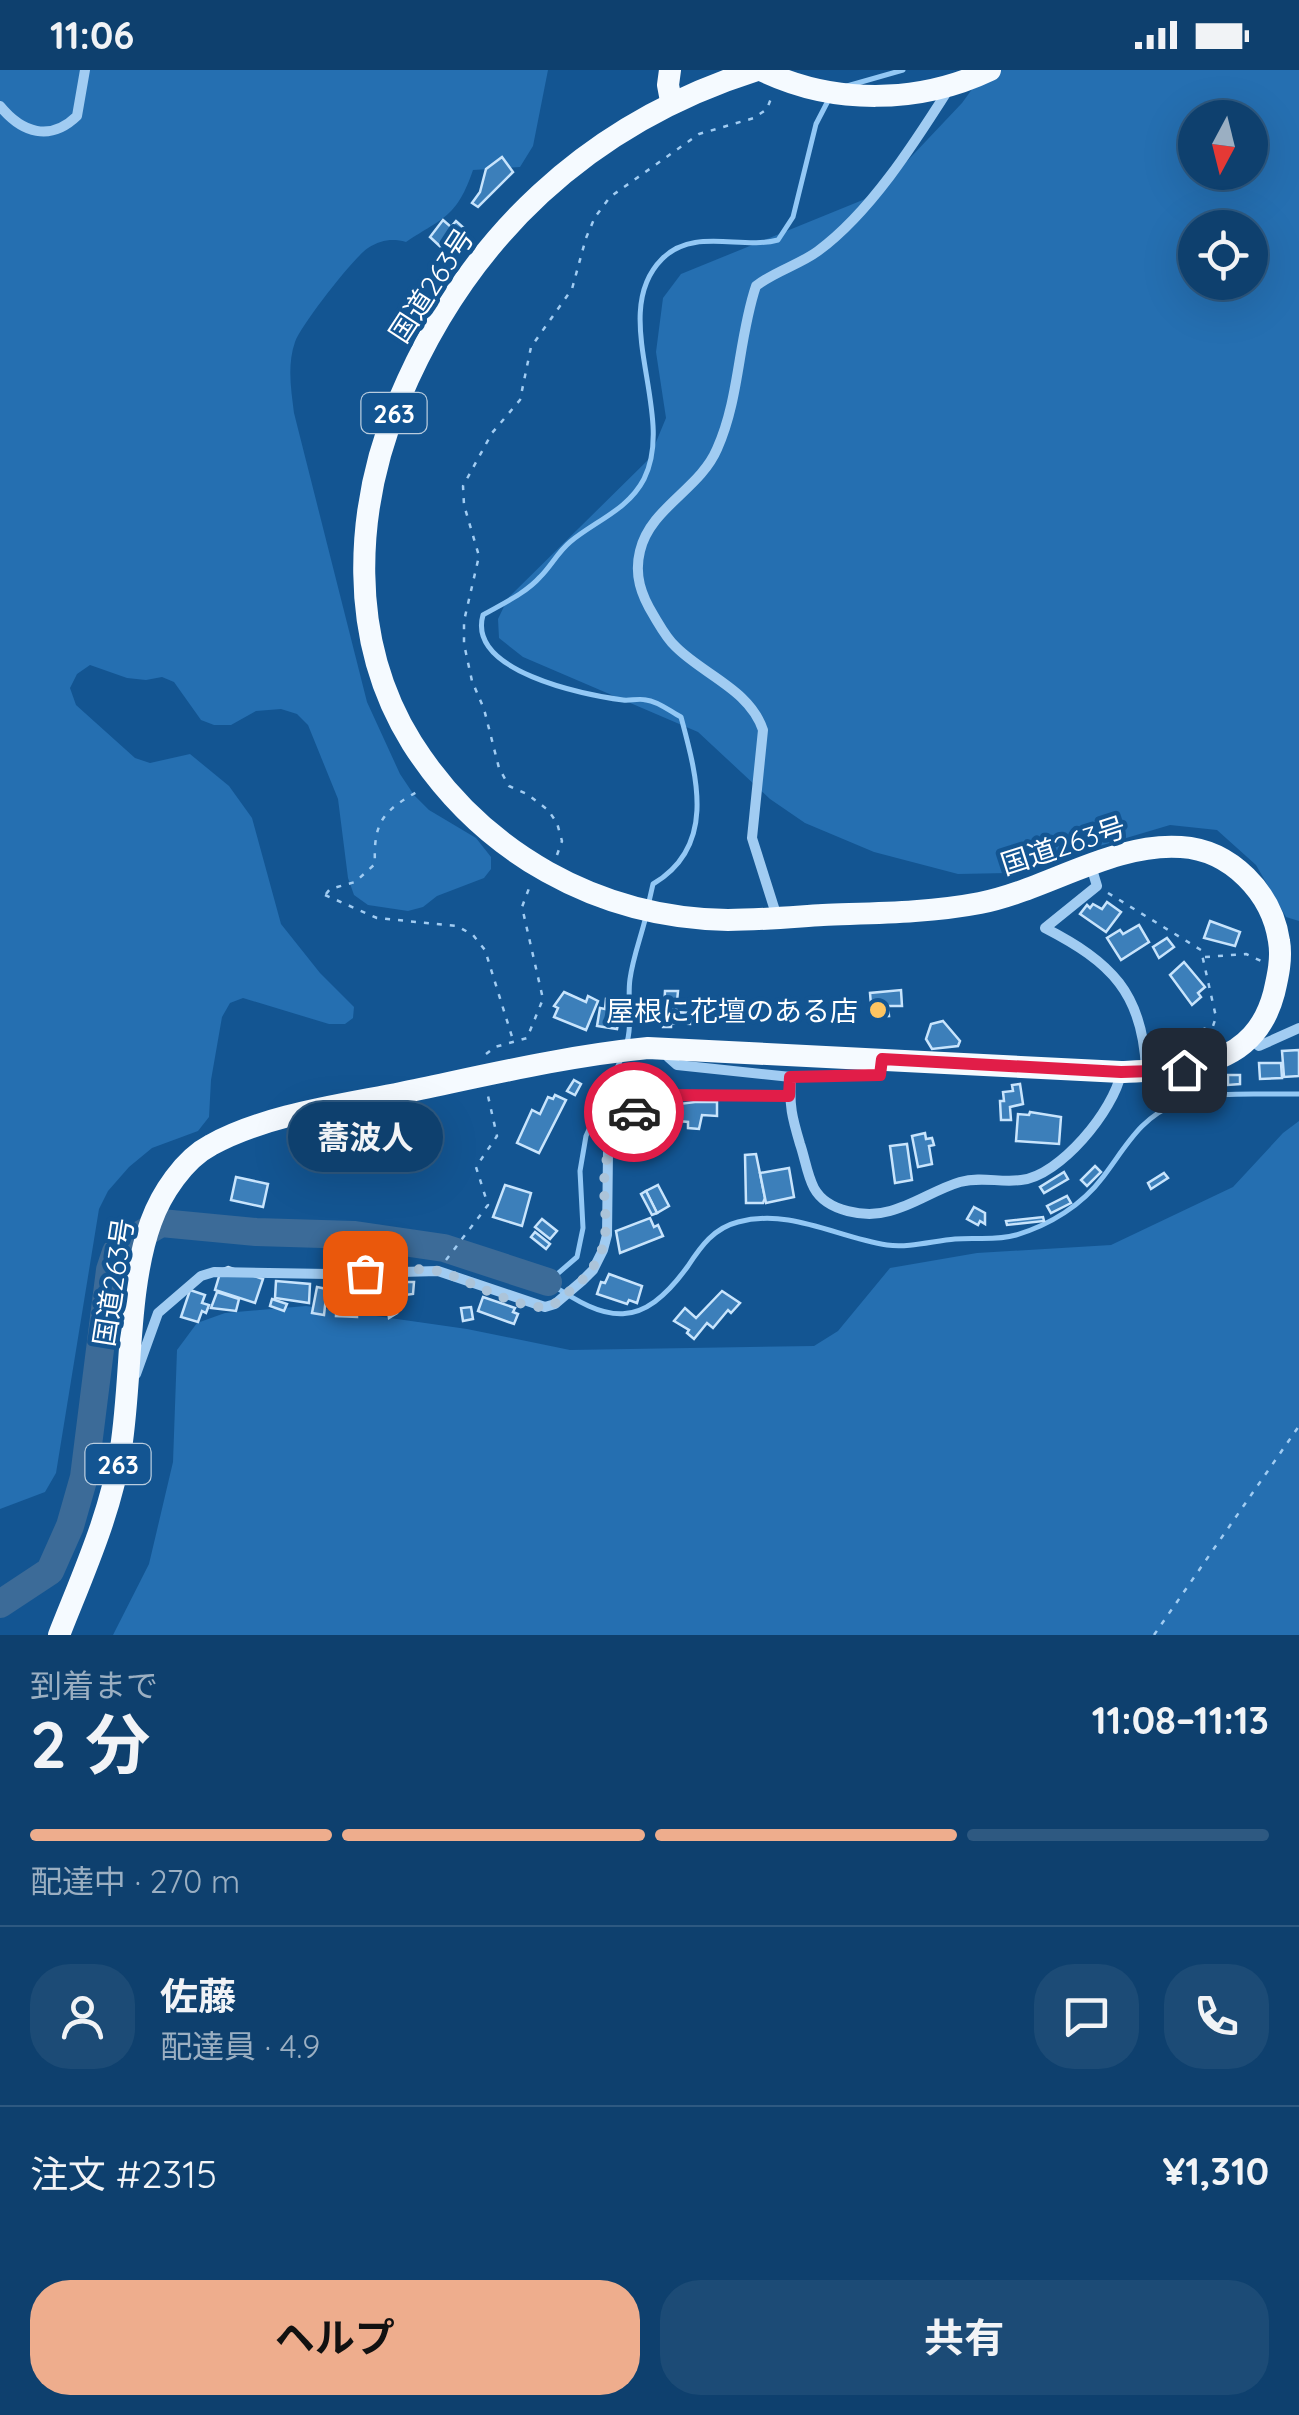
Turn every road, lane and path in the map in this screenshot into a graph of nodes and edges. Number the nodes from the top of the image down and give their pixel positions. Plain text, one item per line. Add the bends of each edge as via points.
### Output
1 (85, 70) edge
2 (670, 70) edge
3 (759, 70) edge
4 (962, 70) edge
5 (990, 70) edge
6 (774, 91) dead end
7 (672, 101) junction
8 (0, 106) edge
9 (445, 788) junction
10 (550, 862) dead end
11 (1094, 876) junction
12 (533, 880) dead end
13 (777, 917) junction
14 (1203, 958) junction
15 (1262, 961) dead end
16 (1299, 1028) edge
17 (1250, 1040) junction
18 (514, 1042) junction
19 (1145, 1043) junction
20 (658, 1048) junction
21 (882, 1059) junction
22 (1146, 1071) junction
23 (1121, 1072) junction
24 (484, 1076) junction
25 (790, 1077) junction
26 (789, 1096) junction
27 (438, 1271) junction
28 (127, 1400) junction
29 (1299, 1426) edge
30 (58, 1635) edge
31 (1154, 1635) edge

1 - 8 street via 76,116 56,132 32,132
2 - 7 highway
3 - 5 highway, 263 via 816,90 861,95 938,91
3 - 7 highway, 263
4 - 13 street via 897,166 844,227 816,252 756,286 718,449 648,528 640,547 640,590 674,646 757,712 763,730 752,838
6 - 10 path via 754,118 699,134 610,198 595,217 572,290 531,346 520,400 492,433 463,486 479,556 464,621 472,681 509,786 557,823 562,842
7 - 9 highway, 国道263号 / 263 via 582,156 513,218 432,328 383,442 365,529 368,623 394,711
9 - 13 highway, 国道263号 / 263 via 518,854 586,893 639,910 726,920
9 - 18 path via 436,794 422,789 392,806 374,842 375,864 356,882 325,895 378,918 458,926 473,935
11 - 13 highway, 国道263号 / 263 via 921,911
11 - 14 path via 1201,950
11 - 17 highway, 国道263号 / 263 via 1140,848 1184,847 1220,856 1244,874 1268,904 1280,943 1270,1006
11 - 19 street via 1045,928 1104,965 1137,1010
12 - 18 path via 522,907 543,998 527,1038
14 - 15 path via 1246,954
14 - 19 path via 1213,1026
16 - 17 street via 1258,1046
17 - 22 highway, 国道263号 / 263 via 1184,1070
18 - 24 path via 486,1053
19 - 22 street
20 - 21 highway, 国道263号 / 263
20 - 24 highway, 国道263号 / 263
20 - 25 street via 677,1065
21 - 23 highway, 国道263号 / 263
21 - 25 street via 880,1075
22 - 23 highway, 国道263号 / 263
23 - 26 street via 1087,1133 1045,1174 964,1181 870,1214 818,1194
24 - 27 path via 496,1136 476,1168 488,1205
24 - 28 highway, 国道263号 / 263 via 325,1108 207,1146 176,1177 145,1243
25 - 26 street
26 - 27 street via 664,1095 637,1109 614,1134 608,1152 606,1235 593,1270 556,1304 520,1302
27 - 28 street via 202,1276 158,1314
28 - 30 highway, 国道263号 / 263 via 110,1505
29 - 31 path

